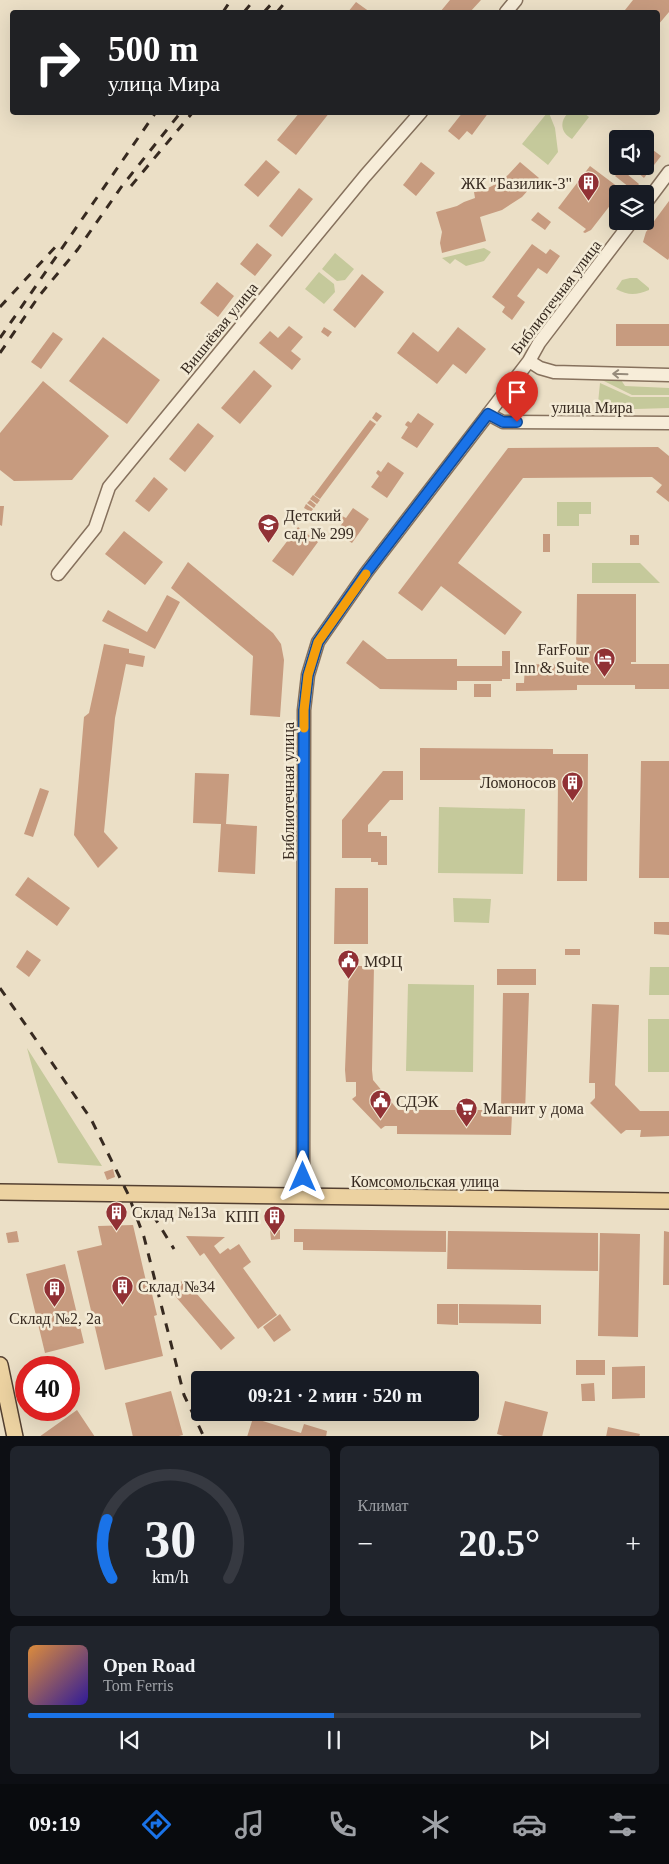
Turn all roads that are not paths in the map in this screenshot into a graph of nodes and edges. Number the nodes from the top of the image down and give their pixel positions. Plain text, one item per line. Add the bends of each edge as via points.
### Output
1 (516, 0) edge
2 (508, 10) edge
3 (418, 115) edge
4 (669, 172) edge
5 (654, 192) edge
6 (625, 230) edge
7 (529, 361) junction
8 (669, 375) edge
9 (488, 414) junction
10 (669, 423) edge
11 (58, 574) dead end
12 (0, 1192) edge
13 (302, 1197) junction
14 (669, 1201) edge
15 (0, 1365) edge
16 (15, 1436) edge

1 - 2 street
3 - 11 street, Вишнёвая улица via 109,487 94,528
4 - 5 street
6 - 7 street, Библиотечная улица
8 -> 7 street, улица Мира via 554,372
7 - 9 street, Библиотечная улица
9 - 10 street, улица Мира via 503,422
9 - 13 street, Библиотечная улица via 366,573 318,642 312,658 304,710
12 - 13 main road, Комсомольская улица
13 - 14 main road, Комсомольская улица
15 - 16 main road

